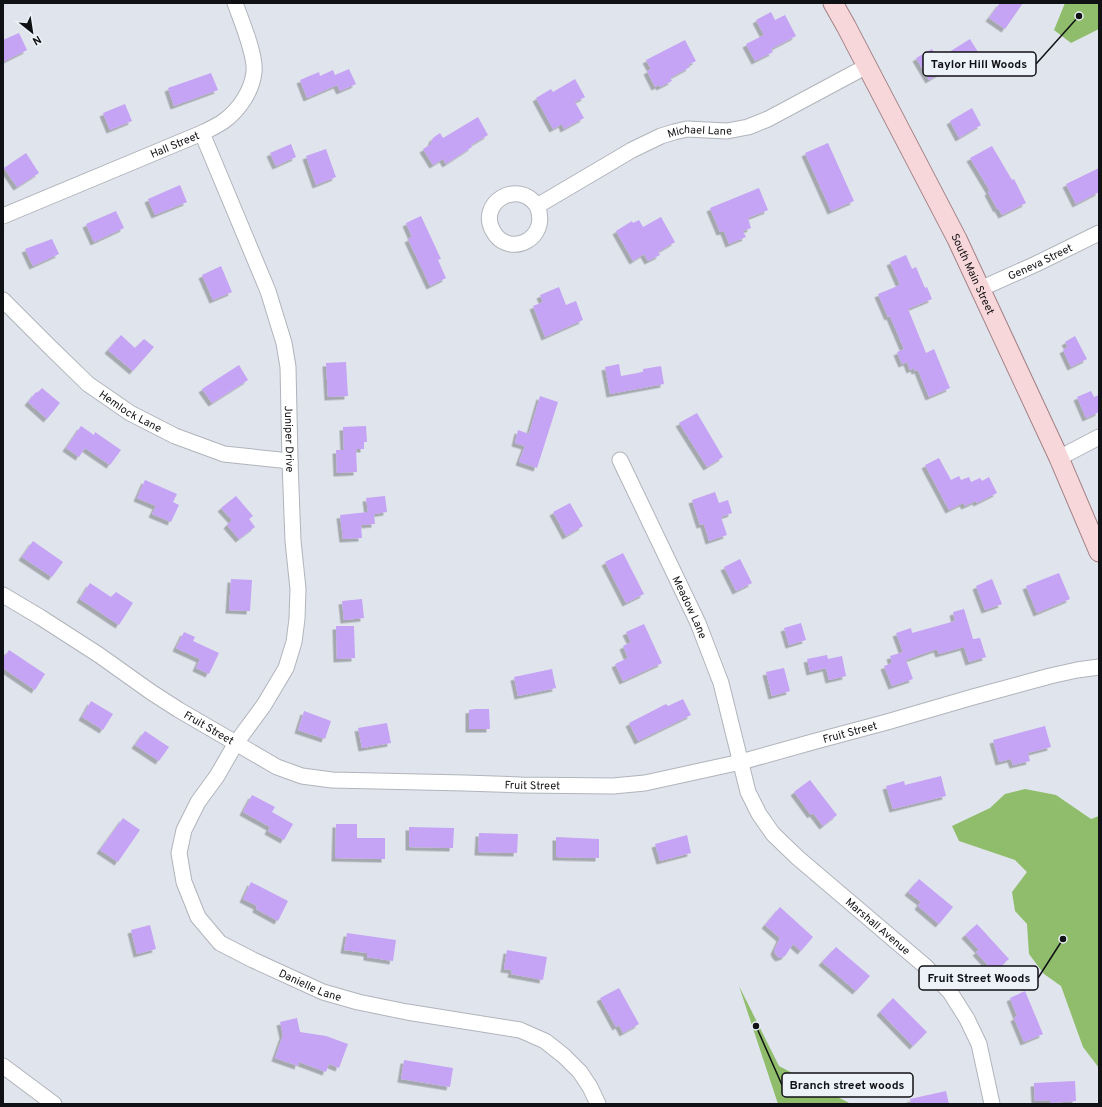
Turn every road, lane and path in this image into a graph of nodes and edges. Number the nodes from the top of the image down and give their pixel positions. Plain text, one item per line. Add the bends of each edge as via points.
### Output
1 (235, 3) edge
2 (833, 3) edge
3 (867, 66) junction
4 (202, 133) junction
5 (537, 206) dead end
6 (3, 216) edge
7 (1099, 233) edge
8 (980, 289) junction
9 (3, 300) edge
10 (1099, 437) edge
11 (1059, 458) junction
12 (620, 460) dead end
13 (290, 461) junction
14 (1099, 552) edge
15 (3, 595) edge
16 (1099, 668) edge
17 (236, 743) junction
18 (741, 762) junction
19 (3, 1066) edge
20 (54, 1104) edge
21 (598, 1104) edge
22 (992, 1104) edge

1 - 4 street, Hall Street via 252,52 254,71 251,84 244,100 235,111 224,121
2 - 3 main road, South Main Street
3 - 5 street, Michael Lane via 768,119 748,127 727,131 687,130 661,136 632,150
3 - 8 main road, South Main Street via 957,239
4 - 6 street, Hall Street
4 - 13 street, Juniper Drive via 268,291 284,343 288,367
7 - 8 street, Geneva Street
8 - 11 main road, South Main Street
9 - 13 street, Hemlock Lane via 88,384 130,413 175,436 224,454
10 - 11 street
11 - 14 main road, South Main Street
12 - 18 street, Meadow Lane via 698,623 721,684
13 - 17 street, Juniper Drive via 298,589 294,642 286,668
15 - 17 street, Fruit Street via 99,655 179,710
16 - 18 street, Fruit Street via 1050,676
17 - 18 street, Fruit Street via 277,767 302,776 332,780 613,786 645,783
17 - 21 street, Danielle Lane via 198,802 184,830 179,853 184,882 198,917 220,943 324,992 358,1002 520,1030 545,1041 564,1056 580,1072
18 - 22 street, Marshall Avenue via 748,792 773,834 926,966 950,992 979,1044
19 - 20 street

